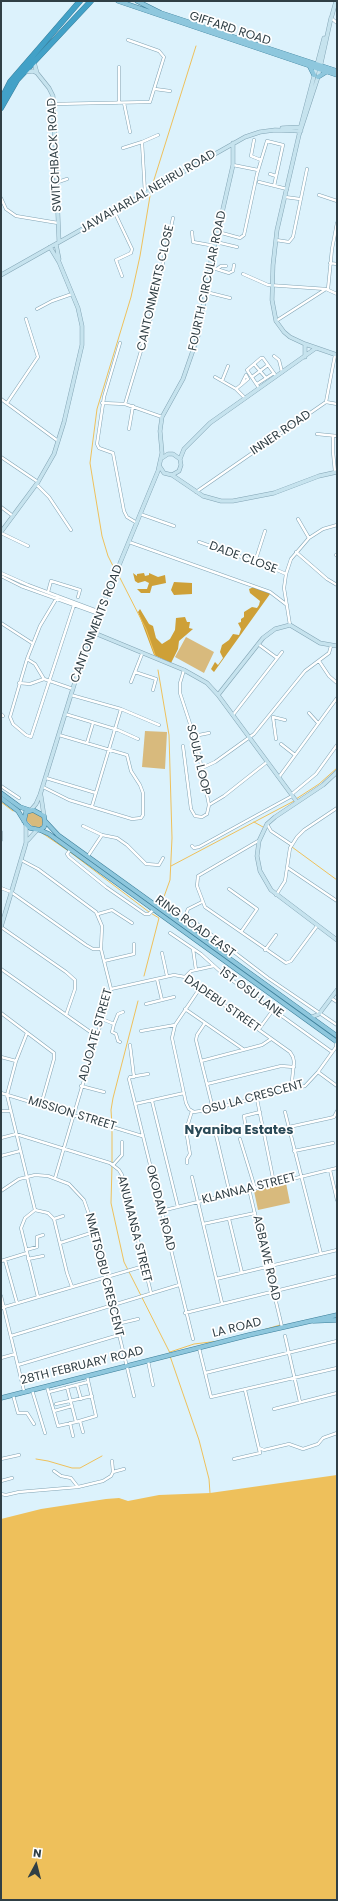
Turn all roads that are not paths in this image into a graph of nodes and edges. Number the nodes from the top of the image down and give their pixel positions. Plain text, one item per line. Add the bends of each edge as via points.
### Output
1 (80, 1) edge
2 (91, 1) edge
3 (118, 1) edge
4 (137, 1) edge
5 (336, 1) edge
6 (331, 18) junction
7 (337, 23) edge
8 (128, 40) dead end
9 (34, 62) junction
10 (309, 66) junction
11 (119, 67) dead end
12 (318, 67) junction
13 (24, 72) junction
14 (327, 72) junction
15 (37, 73) junction
16 (337, 74) edge
17 (316, 76) junction
18 (155, 88) junction
19 (170, 92) dead end
20 (1, 100) edge
21 (119, 103) junction
22 (124, 103) junction
23 (54, 104) junction
24 (1, 108) edge
25 (300, 131) junction
26 (130, 132) dead end
27 (158, 135) dead end
28 (254, 140) dead end
29 (142, 142) junction
30 (233, 144) junction
31 (123, 148) dead end
32 (226, 148) junction
33 (233, 156) junction
34 (261, 160) junction
35 (233, 165) junction
36 (307, 169) dead end
37 (258, 170) junction
38 (270, 174) dead end
39 (276, 176) junction
40 (67, 180) dead end
41 (58, 182) junction
42 (259, 182) dead end
43 (274, 186) junction
44 (287, 189) junction
45 (145, 194) junction
46 (319, 195) dead end
47 (285, 197) junction
48 (1, 198) edge
49 (300, 199) junction
50 (337, 201) edge
51 (113, 211) junction
52 (172, 218) dead end
53 (58, 223) junction
54 (337, 223) edge
55 (192, 232) dead end
56 (218, 232) junction
57 (275, 240) junction
58 (58, 243) junction
59 (215, 244) junction
60 (50, 247) junction
61 (237, 247) dead end
62 (59, 262) junction
63 (330, 263) junction
64 (337, 264) edge
65 (234, 265) dead end
66 (226, 266) dead end
67 (210, 267) junction
68 (216, 269) junction
69 (243, 274) dead end
70 (1, 275) edge
71 (122, 276) dead end
72 (272, 286) junction
73 (327, 289) junction
74 (206, 292) junction
75 (72, 294) junction
76 (337, 294) edge
77 (230, 298) dead end
78 (38, 309) dead end
79 (26, 319) dead end
80 (276, 321) junction
81 (120, 343) dead end
82 (305, 344) junction
83 (316, 348) junction
84 (336, 355) edge
85 (274, 356) dead end
86 (305, 357) junction
87 (254, 364) junction
88 (268, 365) junction
89 (228, 366) dead end
90 (260, 371) junction
91 (282, 372) junction
92 (275, 374) junction
93 (215, 377) dead end
94 (252, 377) junction
95 (266, 378) junction
96 (222, 380) junction
97 (240, 386) dead end
98 (258, 386) junction
99 (236, 389) junction
100 (245, 398) junction
101 (1, 399) edge
102 (326, 402) junction
103 (7, 403) junction
104 (102, 403) junction
105 (125, 404) junction
106 (337, 404) edge
107 (133, 406) junction
108 (162, 417) junction
109 (129, 429) dead end
110 (317, 434) dead end
111 (335, 436) edge
112 (58, 440) junction
113 (162, 448) junction
114 (184, 449) junction
115 (168, 454) junction
116 (173, 454) junction
117 (1, 457) edge
118 (161, 459) junction
119 (180, 459) junction
120 (160, 466) junction
121 (179, 471) junction
122 (336, 473) edge
123 (166, 474) junction
124 (172, 475) junction
125 (156, 478) junction
126 (180, 480) junction
127 (37, 483) junction
128 (196, 493) junction
129 (1, 507) edge
130 (140, 514) junction
131 (13, 516) junction
132 (298, 519) dead end
133 (137, 523) junction
134 (337, 525) edge
135 (174, 526) dead end
136 (71, 530) dead end
137 (265, 531) dead end
138 (1, 532) edge
139 (309, 538) junction
140 (130, 542) junction
141 (199, 542) dead end
142 (28, 546) dead end
143 (296, 552) junction
144 (255, 562) junction
145 (1, 573) edge
146 (286, 574) junction
147 (1, 576) edge
148 (337, 585) edge
149 (48, 592) junction
150 (58, 596) junction
151 (78, 597) dead end
152 (56, 599) junction
153 (74, 605) junction
154 (286, 605) junction
155 (100, 613) junction
156 (1, 623) edge
157 (290, 625) junction
158 (92, 632) junction
159 (32, 643) junction
160 (258, 644) junction
161 (331, 646) junction
162 (337, 646) edge
163 (282, 652) dead end
164 (142, 654) junction
165 (277, 658) junction
166 (27, 659) junction
167 (319, 661) junction
168 (184, 670) junction
169 (135, 672) junction
170 (44, 679) junction
171 (48, 680) junction
172 (131, 682) dead end
173 (19, 683) junction
174 (337, 684) edge
175 (73, 689) junction
176 (153, 690) dead end
177 (71, 695) junction
178 (218, 695) junction
179 (337, 698) edge
180 (121, 709) junction
181 (308, 713) dead end
182 (65, 714) junction
183 (233, 715) junction
184 (269, 717) junction
185 (273, 718) junction
186 (285, 720) dead end
187 (93, 723) junction
188 (318, 723) junction
189 (159, 725) dead end
190 (114, 729) junction
191 (209, 733) dead end
192 (59, 735) junction
193 (194, 736) junction
194 (249, 737) junction
195 (138, 739) dead end
196 (276, 739) dead end
197 (87, 743) junction
198 (281, 744) dead end
199 (337, 745) edge
200 (183, 746) dead end
201 (108, 749) junction
202 (294, 755) junction
203 (267, 762) junction
204 (202, 768) junction
205 (337, 772) edge
206 (279, 777) junction
207 (46, 778) junction
208 (1, 786) edge
209 (43, 787) junction
210 (1, 793) edge
211 (96, 794) junction
212 (40, 795) junction
213 (1, 798) edge
214 (19, 798) dead end
215 (294, 798) junction
216 (209, 805) junction
217 (92, 807) junction
218 (336, 809) edge
219 (30, 810) junction
220 (45, 818) junction
221 (25, 822) junction
222 (266, 825) junction
223 (83, 826) dead end
224 (39, 830) junction
225 (1, 832) edge
226 (102, 835) junction
227 (1, 840) edge
228 (259, 841) junction
229 (26, 843) junction
230 (292, 844) junction
231 (192, 846) dead end
232 (69, 851) junction
233 (88, 857) junction
234 (163, 858) dead end
235 (21, 860) junction
236 (288, 868) junction
237 (1, 888) edge
238 (229, 889) dead end
239 (11, 892) junction
240 (125, 892) junction
241 (276, 895) junction
242 (337, 901) edge
243 (202, 902) junction
244 (151, 912) junction
245 (98, 914) junction
246 (132, 923) dead end
247 (317, 926) junction
248 (1, 927) edge
249 (241, 932) junction
250 (170, 933) dead end
251 (276, 935) dead end
252 (194, 936) junction
253 (337, 940) edge
254 (134, 944) dead end
255 (193, 949) junction
256 (101, 950) junction
257 (265, 950) junction
258 (162, 952) dead end
259 (104, 961) junction
260 (214, 966) junction
261 (1, 969) edge
262 (196, 970) junction
263 (167, 976) junction
264 (185, 977) junction
265 (157, 979) junction
266 (200, 988) junction
267 (111, 989) junction
268 (337, 990) edge
269 (174, 997) dead end
270 (331, 998) junction
271 (162, 1000) junction
272 (337, 1002) edge
273 (146, 1004) dead end
274 (185, 1009) junction
275 (273, 1010) junction
276 (123, 1012) dead end
277 (1, 1013) edge
278 (319, 1014) junction
279 (66, 1015) junction
280 (312, 1017) junction
281 (102, 1019) junction
282 (205, 1023) junction
283 (114, 1024) junction
284 (321, 1024) junction
285 (175, 1025) junction
286 (337, 1025) edge
287 (259, 1029) junction
288 (141, 1031) dead end
289 (27, 1032) junction
290 (96, 1036) junction
291 (337, 1036) edge
292 (271, 1039) junction
293 (120, 1042) dead end
294 (336, 1044) edge
295 (130, 1045) dead end
296 (243, 1050) junction
297 (332, 1052) junction
298 (1, 1057) edge
299 (16, 1061) junction
300 (201, 1061) junction
301 (294, 1067) junction
302 (318, 1072) junction
303 (148, 1074) dead end
304 (134, 1077) junction
305 (207, 1084) junction
306 (81, 1086) junction
307 (337, 1086) edge
308 (291, 1090) junction
309 (104, 1092) dead end
310 (1, 1093) edge
311 (184, 1093) junction
312 (7, 1095) junction
313 (258, 1099) junction
314 (152, 1101) junction
315 (135, 1104) junction
316 (41, 1105) junction
317 (213, 1109) junction
318 (1, 1111) edge
319 (10, 1111) junction
320 (192, 1111) junction
321 (337, 1111) edge
322 (260, 1112) junction
323 (285, 1112) dead end
324 (73, 1115) junction
325 (245, 1124) dead end
326 (289, 1127) junction
327 (215, 1131) dead end
328 (16, 1134) junction
329 (142, 1136) junction
330 (1, 1138) edge
331 (240, 1139) dead end
332 (122, 1142) dead end
333 (333, 1143) dead end
334 (63, 1149) junction
335 (20, 1151) junction
336 (294, 1151) junction
337 (1, 1156) edge
338 (187, 1163) dead end
339 (112, 1164) junction
340 (337, 1168) edge
341 (330, 1170) junction
342 (26, 1176) junction
343 (192, 1177) dead end
344 (301, 1177) junction
345 (55, 1178) junction
346 (274, 1183) junction
347 (255, 1188) junction
348 (250, 1189) junction
349 (1, 1191) edge
350 (230, 1194) junction
351 (337, 1200) edge
352 (198, 1202) junction
353 (178, 1207) junction
354 (35, 1210) junction
355 (161, 1211) junction
356 (256, 1213) junction
357 (63, 1216) dead end
358 (54, 1219) junction
359 (229, 1219) junction
360 (203, 1224) junction
361 (94, 1232) junction
362 (43, 1235) dead end
363 (60, 1243) junction
364 (337, 1250) edge
365 (26, 1252) junction
366 (321, 1254) junction
367 (43, 1256) dead end
368 (28, 1259) junction
369 (5, 1260) junction
370 (1, 1261) edge
371 (144, 1266) junction
372 (268, 1267) junction
373 (242, 1273) junction
374 (337, 1276) edge
375 (105, 1277) junction
376 (216, 1279) junction
377 (179, 1285) junction
378 (72, 1287) junction
379 (274, 1291) junction
380 (151, 1293) junction
381 (1, 1296) edge
382 (38, 1297) junction
383 (17, 1303) junction
384 (222, 1303) junction
385 (112, 1305) junction
386 (2, 1308) edge
387 (185, 1313) junction
388 (337, 1315) edge
389 (138, 1319) dead end
390 (337, 1320) edge
391 (311, 1321) junction
392 (117, 1324) junction
393 (282, 1327) junction
394 (119, 1335) junction
395 (11, 1336) junction
396 (285, 1336) dead end
397 (193, 1339) dead end
398 (337, 1341) edge
399 (199, 1348) junction
400 (288, 1353) junction
401 (15, 1354) junction
402 (169, 1355) joint
403 (1, 1358) edge
404 (148, 1360) junction
405 (18, 1365) junction
406 (127, 1366) junction
407 (337, 1368) edge
408 (205, 1373) junction
409 (87, 1376) junction
410 (294, 1378) junction
411 (88, 1382) junction
412 (47, 1385) junction
413 (77, 1385) junction
414 (154, 1385) dead end
415 (66, 1387) junction
416 (31, 1389) junction
417 (24, 1390) junction
418 (245, 1390) junction
419 (49, 1392) junction
420 (13, 1394) junction
421 (337, 1395) edge
422 (92, 1396) junction
423 (134, 1396) dead end
424 (1, 1398) edge
425 (81, 1399) junction
426 (71, 1401) junction
427 (300, 1402) junction
428 (56, 1404) dead end
429 (72, 1406) junction
430 (274, 1409) dead end
431 (54, 1411) junction
432 (80, 1421) junction
433 (76, 1422) junction
434 (70, 1423) junction
435 (34, 1424) dead end
436 (82, 1432) dead end
437 (337, 1433) edge
438 (45, 1434) dead end
439 (73, 1436) dead end
440 (259, 1448) junction
441 (19, 1455) dead end
442 (234, 1459) dead end
443 (1, 1460) edge
444 (112, 1461) dead end
445 (124, 1469) dead end
446 (54, 1471) dead end
447 (113, 1472) junction
448 (12, 1478) dead end
449 (1, 1481) edge
450 (78, 1487) junction
451 (1, 1494) edge

1 - 20 highway via 10,82
2 - 9 highway
3 - 10 main road, GIFFARD ROAD
4 - 12 main road, GIFFARD ROAD via 161,13
5 - 6 street
6 - 7 street
6 - 12 street
8 - 18 street via 163,54 164,59
9 - 13 highway
9 - 15 street, SWITCHBACK ROAD
10 - 12 main road, GIFFARD ROAD
10 - 17 main road
11 - 21 street
12 - 14 main road, GIFFARD ROAD
12 - 16 main road, GIFFARD ROAD
12 - 17 street
13 - 15 street via 33,70
13 - 24 highway
14 - 16 main road, GIFFARD ROAD
14 - 17 main road
15 - 23 street, SWITCHBACK ROAD via 52,92
17 - 25 street
18 - 19 street
18 - 22 street via 150,102
21 - 22 street
21 - 23 street
22 - 26 street
23 - 41 street, SWITCHBACK ROAD
25 - 30 street, JAWAHARLAL NEHRU ROAD via 275,130 253,134
25 - 44 street
27 - 29 street
28 - 34 street via 251,156
29 - 31 street
29 - 45 street
30 - 32 street, JAWAHARLAL NEHRU ROAD
30 - 33 street, FOURTH CIRCULAR ROAD
32 - 33 street
32 - 45 street, JAWAHARLAL NEHRU ROAD
33 - 35 street, FOURTH CIRCULAR ROAD
34 - 37 street
34 - 39 street via 267,141 283,145
35 - 37 street
35 - 56 street, FOURTH CIRCULAR ROAD
36 - 49 street
37 - 56 street via 243,237
38 - 39 street
39 - 43 street
40 - 41 street
41 - 53 street, SWITCHBACK ROAD
42 - 43 street
43 - 44 street
44 - 47 street
45 - 51 street, JAWAHARLAL NEHRU ROAD
46 - 50 street
47 - 49 street
47 - 57 street
48 - 53 street via 6,209 16,216
49 - 57 street via 290,242
51 - 58 street, JAWAHARLAL NEHRU ROAD
51 - 71 street via 132,250 116,260
52 - 105 street, CANTONMENTS CLOSE via 150,321
53 - 58 street, SWITCHBACK ROAD
54 - 63 street
55 - 59 street via 193,242
56 - 59 street, FOURTH CIRCULAR ROAD
57 - 72 street
58 - 60 street, JAWAHARLAL NEHRU ROAD
58 - 62 street, SWITCHBACK ROAD
59 - 61 street
59 - 67 street, FOURTH CIRCULAR ROAD
60 - 62 street
60 - 70 street, JAWAHARLAL NEHRU ROAD
62 - 75 street
63 - 64 street
63 - 73 street
65 - 68 street via 231,273
66 - 68 street
67 - 68 street
67 - 74 street, FOURTH CIRCULAR ROAD
69 - 72 street
72 - 73 street
72 - 80 street
73 - 76 street
73 - 80 street
74 - 77 street
74 - 108 street, FOURTH CIRCULAR ROAD via 200,327 189,365
75 - 78 street
75 - 112 street via 81,321 82,346
79 - 103 street via 38,357
80 - 82 street via 287,335
81 - 104 street
82 - 83 street
82 - 86 street
83 - 84 street
83 - 86 street
84 - 102 street
85 - 91 street via 280,360
86 - 91 street
87 - 88 street via 262,358
87 - 90 street
87 - 94 street via 247,370
88 - 90 street
88 - 92 street
89 - 96 street
90 - 94 street
90 - 95 street
91 - 92 street
92 - 95 street
92 - 98 street
93 - 96 street
94 - 98 street
95 - 98 street
96 - 99 street
97 - 99 street
98 - 100 street
99 - 100 street
100 - 114 street via 210,423
101 - 103 street
102 - 106 street
102 - 128 street, INNER ROAD
103 - 112 street
104 - 105 street
104 - 133 street via 98,447 114,454 124,511 127,517
105 - 107 street
107 - 108 street
107 - 109 street
108 - 113 street, FOURTH CIRCULAR ROAD
110 - 111 street
111 - 122 street via 332,452
112 - 127 street via 54,454
113 - 115 street
113 - 118 street, FOURTH CIRCULAR ROAD
114 - 116 street
114 - 119 street
115 - 116 street
115 - 118 street
116 - 119 street
117 - 127 street
118 - 120 street
119 - 121 street
120 - 123 street
120 - 125 street, CANTONMENTS ROAD
121 - 124 street
121 - 126 street
122 - 128 street via 319,476 274,493 233,501 211,499
123 - 124 street
123 - 125 street
124 - 126 street
125 - 130 street, CANTONMENTS ROAD
126 - 128 street
127 - 131 street
127 - 136 street
129 - 131 street
130 - 133 street, CANTONMENTS ROAD
130 - 135 street
131 - 138 street
132 - 139 street
133 - 140 street, CANTONMENTS ROAD
134 - 139 street via 323,529
137 - 144 street
138 - 142 street
139 - 143 street
140 - 154 street via 270,592
140 - 155 street, CANTONMENTS ROAD
141 - 144 street, DADE CLOSE
143 - 146 street
143 - 148 street
144 - 146 street, DADE CLOSE
145 - 149 street
146 - 154 street
147 - 152 street
149 - 150 street
149 - 151 street via 52,581 80,590
150 - 152 street
150 - 155 street
152 - 153 street
152 - 159 street
153 - 155 street
153 - 171 street
154 - 157 street
155 - 158 street, CANTONMENTS ROAD
156 - 159 street
157 - 160 street via 275,628
157 - 161 street via 320,643
158 - 164 street
158 - 175 street, CANTONMENTS ROAD
159 - 166 street
160 - 165 street
160 - 178 street
161 - 162 street
161 - 167 street via 329,653
163 - 165 street
164 - 168 street
164 - 169 street
165 - 183 street
166 - 170 street via 34,664
166 - 173 street
167 - 174 street
167 - 184 street via 305,671
168 - 178 street via 203,680
168 - 193 street, SOULA LOOP via 180,693
169 - 172 street
169 - 176 street via 156,679
170 - 171 street
170 - 173 street via 30,684
171 - 173 street via 31,737 10,720
171 - 175 street
175 - 177 street, CANTONMENTS ROAD
177 - 180 street
177 - 182 street, CANTONMENTS ROAD
178 - 183 street
179 - 188 street
180 - 189 street
180 - 190 street
181 - 188 street
182 - 187 street
182 - 192 street, CANTONMENTS ROAD
183 - 194 street
184 - 185 street
184 - 194 street
185 - 186 street
185 - 196 street
187 - 190 street
187 - 197 street
188 - 202 street
190 - 195 street
190 - 201 street
191 - 193 street
192 - 197 street
192 - 207 street, CANTONMENTS ROAD
193 - 204 street, SOULA LOOP
194 - 203 street
194 - 204 street via 215,762
197 - 201 street
198 - 202 street
199 - 215 street
200 - 216 street, SOULA LOOP via 192,813 199,817 205,816
201 - 211 street
201 - 217 street via 125,753 129,757 131,771 142,793 143,815 132,820
202 - 206 street
203 - 206 street
203 - 216 street
204 - 216 street, SOULA LOOP
205 - 215 street via 324,784
206 - 215 street
207 - 209 street, CANTONMENTS ROAD
207 - 211 street
208 - 214 street
209 - 212 street, CANTONMENTS ROAD
209 - 217 street via 61,797
210 - 219 main road via 20,807
211 - 217 street
212 - 219 street, CANTONMENTS ROAD
212 - 220 street
213 - 221 main road via 18,811
215 - 222 street
215 - 231 street via 199,847
218 - 230 street via 304,830
219 - 220 main road via 38,811
219 - 221 main road via 25,814
220 - 224 main road via 44,827
220 - 233 main road, RING ROAD EAST via 53,831
221 - 224 main road via 32,829
221 - 229 street
222 - 228 street
222 - 230 street
223 - 226 street
224 - 229 street
224 - 232 main road, RING ROAD EAST
225 - 227 street
226 - 233 street
226 - 234 street via 116,838 127,845 146,864 159,865
228 - 241 street via 257,856 260,872
228 - 243 street via 198,876 197,886
229 - 235 street
230 - 236 street
232 - 240 main road, RING ROAD EAST
232 - 240 street via 67,855 86,872
233 - 240 main road, RING ROAD EAST
235 - 239 street
235 - 245 street via 38,869
236 - 241 street via 285,881
236 - 242 street
237 - 239 street
238 - 249 street via 257,909
239 - 248 street
239 - 256 street via 86,945
240 - 244 main road, RING ROAD EAST
240 - 244 street via 145,914
240 - 252 main road, RING ROAD EAST
241 - 247 street
243 - 249 street via 214,914
243 - 278 street via 188,909 188,917
244 - 252 main road, RING ROAD EAST
245 - 246 street via 112,910
245 - 256 street, ADJOATE STREET via 103,930
247 - 253 street
247 - 257 street via 290,962 284,962
248 - 279 street via 74,980 75,989
249 - 257 street
250 - 255 street, 1ST OSU LANE
251 - 257 street
252 - 280 main road, RING ROAD EAST
252 - 294 main road, RING ROAD EAST
254 - 259 street via 134,954
255 - 260 street, 1ST OSU LANE
255 - 262 street
256 - 259 street, ADJOATE STREET
258 - 263 street
259 - 267 street, ADJOATE STREET
260 - 262 street
260 - 275 street, 1ST OSU LANE
261 - 279 street
262 - 264 street
263 - 264 street, DADEBU STREET
263 - 265 street, DADEBU STREET
264 - 266 street, DADEBU STREET
265 - 267 street, DADEBU STREET
265 - 271 street
266 - 274 street, OSU LA CRESCENT
266 - 287 street, DADEBU STREET
267 - 281 street, ADJOATE STREET
268 - 270 street
269 - 271 street
270 - 272 street
270 - 278 street
271 - 273 street
274 - 282 street
274 - 285 street, OSU LA CRESCENT
275 - 287 street
275 - 297 street, 1ST OSU LANE
276 - 283 street via 118,1014
277 - 289 street
278 - 280 street
278 - 284 street
278 - 286 street
279 - 290 street
280 - 284 main road, RING ROAD EAST
281 - 283 street
281 - 290 street, ADJOATE STREET
282 - 296 street
282 - 300 street via 196,1037
283 - 293 street via 112,1032
284 - 291 main road, RING ROAD EAST
285 - 288 street
285 - 311 street, OSU LA CRESCENT via 172,1042
287 - 292 street, DADEBU STREET
289 - 299 street
289 - 316 street via 55,1055
290 - 306 street, ADJOATE STREET
292 - 296 street via 262,1045
292 - 301 street, DADEBU STREET via 290,1052
294 - 297 street, OSU LA CRESCENT
295 - 304 street
296 - 300 street
297 - 302 street, OSU LA CRESCENT
298 - 299 street
299 - 312 street
300 - 305 street
301 - 305 street via 281,1066
301 - 308 street
302 - 307 street
302 - 308 street, OSU LA CRESCENT via 305,1086
303 - 304 street
304 - 315 street, OKODAN ROAD via 129,1079
305 - 317 street
306 - 309 street
306 - 324 street, ADJOATE STREET
308 - 313 street, OSU LA CRESCENT
310 - 312 street, MISSION STREET
311 - 314 street
311 - 320 street, OSU LA CRESCENT via 188,1107
312 - 316 street, MISSION STREET
312 - 319 street
313 - 317 street, OSU LA CRESCENT
313 - 322 street
314 - 315 street
314 - 353 street
315 - 329 street, OKODAN ROAD
316 - 324 street, MISSION STREET
317 - 320 street, OSU LA CRESCENT
318 - 319 street
319 - 328 street
320 - 338 street via 186,1130 190,1154
321 - 326 street via 334,1117
322 - 325 street via 244,1116
322 - 346 street
323 - 326 street
324 - 329 street, MISSION STREET
324 - 334 street, ADJOATE STREET
326 - 336 street
327 - 350 street
328 - 330 street
328 - 334 street, ANUMANSA STREET
328 - 335 street
329 - 355 street, OKODAN ROAD
331 - 347 street
332 - 339 street via 122,1155
333 - 336 street
334 - 339 street, ANUMANSA STREET
334 - 345 street, ADJOATE STREET
335 - 337 street
335 - 342 street
336 - 344 street
339 - 371 street, ANUMANSA STREET via 122,1175
340 - 341 street, KLANNAA STREET
341 - 344 street, KLANNAA STREET
341 - 351 street
342 - 345 street, NMETSOBU CRESCENT via 41,1175
342 - 349 street, NMETSOBU CRESCENT via 12,1182
342 - 354 street
343 - 352 street
344 - 346 street, KLANNAA STREET
344 - 366 street
345 - 361 street, NMETSOBU CRESCENT via 69,1184 84,1200 90,1212
346 - 347 street, KLANNAA STREET
347 - 348 street, KLANNAA STREET
348 - 350 street, KLANNAA STREET
348 - 356 street, AGBAWE ROAD
350 - 352 street, KLANNAA STREET
352 - 353 street, KLANNAA STREET
352 - 360 street
353 - 355 street, KLANNAA STREET
354 - 358 street via 48,1213
354 - 365 street via 25,1218 21,1228
355 - 377 street, OKODAN ROAD
356 - 359 street
356 - 372 street, AGBAWE ROAD
357 - 358 street
358 - 363 street
359 - 360 street
359 - 373 street
360 - 376 street
361 - 363 street
361 - 375 street, NMETSOBU CRESCENT
362 - 365 street via 36,1237 37,1247
363 - 378 street
364 - 366 street
365 - 368 street
365 - 369 street
366 - 372 street
367 - 368 street
368 - 382 street
369 - 370 street
369 - 383 street
371 - 375 street
371 - 380 street, ANUMANSA STREET
372 - 373 street
372 - 379 street, AGBAWE ROAD
373 - 376 street
374 - 379 street
375 - 378 street
375 - 385 street, NMETSOBU CRESCENT
376 - 384 street
377 - 380 street
377 - 387 street, OKODAN ROAD
378 - 382 street
379 - 384 street
379 - 393 street, AGBAWE ROAD
380 - 385 street
381 - 386 street
382 - 383 street
383 - 386 street
384 - 387 street
385 - 392 street, NMETSOBU CRESCENT
385 - 395 street
386 - 395 street
387 - 397 street, OKODAN ROAD
388 - 391 main road, LA ROAD
389 - 392 street
390 - 391 main road, LA ROAD
391 - 393 main road, LA ROAD
392 - 394 street, NMETSOBU CRESCENT
393 - 399 main road, LA ROAD
394 - 405 street
394 - 406 street, NMETSOBU CRESCENT
395 - 401 street
396 - 400 street
398 - 400 street
399 - 402 main road, LA ROAD
399 - 408 street
400 - 408 street
400 - 410 street
401 - 403 street
401 - 405 street
402 - 404 main road, 28TH FEBRUARY ROAD
404 - 406 main road, 28TH FEBRUARY ROAD
404 - 414 street
405 - 417 street
406 - 409 main road, 28TH FEBRUARY ROAD
406 - 423 street, NMETSOBU CRESCENT
407 - 410 street
408 - 418 street via 210,1396
409 - 411 street
409 - 412 main road, 28TH FEBRUARY ROAD
410 - 418 street
410 - 427 street
411 - 413 street
411 - 422 street
412 - 416 main road, 28TH FEBRUARY ROAD
412 - 419 street
413 - 415 street
413 - 425 street
415 - 419 street
415 - 426 street
416 - 417 main road, 28TH FEBRUARY ROAD
416 - 438 street
417 - 420 main road, 28TH FEBRUARY ROAD
418 - 440 street
419 - 431 street
420 - 424 main road, 28TH FEBRUARY ROAD
420 - 435 street via 18,1414 27,1413
421 - 427 street
422 - 425 street
422 - 432 street via 95,1416
425 - 426 street
426 - 428 street
426 - 429 street
427 - 430 street
429 - 431 street
429 - 433 street
431 - 434 street via 58,1426
432 - 433 street
432 - 436 street
433 - 434 street
434 - 439 street
437 - 440 street via 304,1449 289,1444 264,1450
440 - 442 street via 259,1454
441 - 443 street
444 - 447 street
445 - 447 street
446 - 450 street via 71,1478
447 - 450 street via 103,1481
448 - 449 street
450 - 451 street

